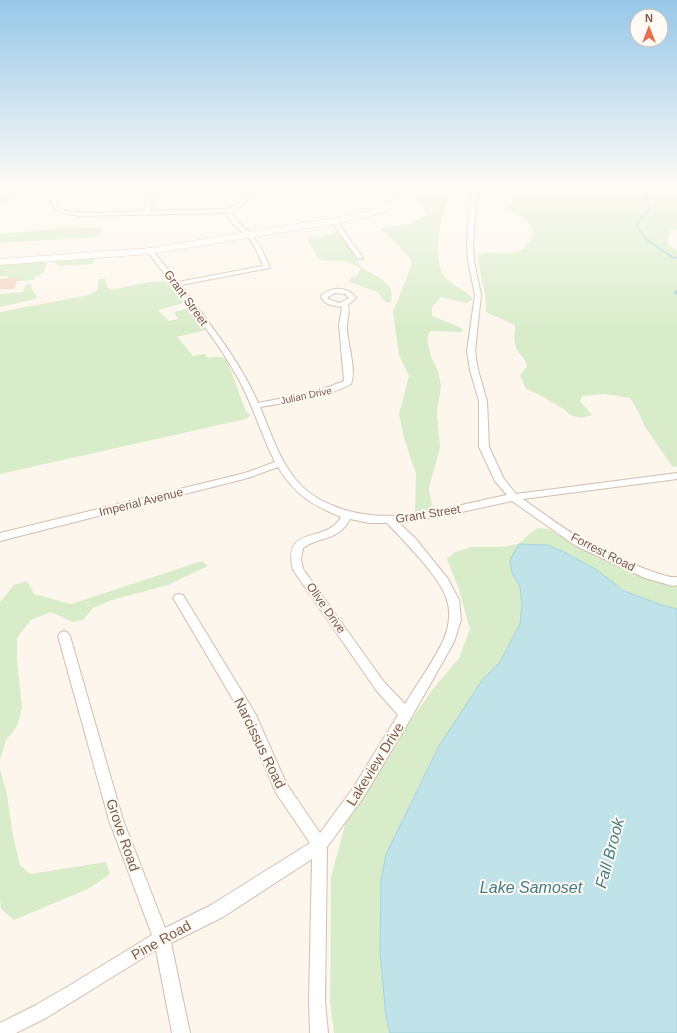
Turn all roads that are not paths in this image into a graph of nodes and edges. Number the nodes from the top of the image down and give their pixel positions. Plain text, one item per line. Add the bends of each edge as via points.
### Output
1 (248, 235) edge
2 (249, 235) edge
3 (344, 235) edge
4 (471, 235) edge
5 (150, 251) junction
6 (360, 258) dead end
7 (0, 262) edge
8 (176, 284) junction
9 (344, 304) dead end
10 (255, 406) junction
11 (280, 463) junction
12 (677, 476) edge
13 (514, 498) junction
14 (347, 515) junction
15 (391, 521) junction
16 (0, 537) edge
17 (677, 581) edge
18 (180, 598) dead end
19 (64, 636) dead end
20 (406, 714) junction
21 (320, 845) junction
22 (161, 938) junction
23 (0, 1032) edge
24 (182, 1033) edge
25 (319, 1033) edge

1 - 5 street
2 - 8 street via 266,268
3 - 6 street
4 - 13 street, Forrest Road via 471,261 478,295 471,351 484,400 484,447 500,481
5 - 7 street
5 - 8 street, Grant Street
8 - 10 street, Grant Street via 230,358
9 - 10 street, Julian Drive via 346,314 343,329 348,382 341,387 322,392
10 - 11 street, Grant Street
11 - 14 street, Grant Street via 298,488 311,499
11 - 16 street, Imperial Avenue via 248,475
12 - 13 street, Grant Street
13 - 15 street, Grant Street via 413,519
13 - 17 street, Forrest Road via 580,543 649,575
14 - 15 street, Grant Street
14 - 20 street, Olive Drive via 337,530 303,542 296,549 295,560 298,570 380,686
15 - 20 street, Lakeview Drive via 444,582 453,600 455,620 450,639
18 - 21 street, Narcissus Road via 250,717 280,788
19 - 22 street, Grove Road via 116,820
20 - 21 street, Lakeview Drive via 358,793
21 - 22 street, Pine Road via 217,911
21 - 25 street via 317,1001
22 - 23 street, Pine Road via 78,990
22 - 24 street, Grove Road

